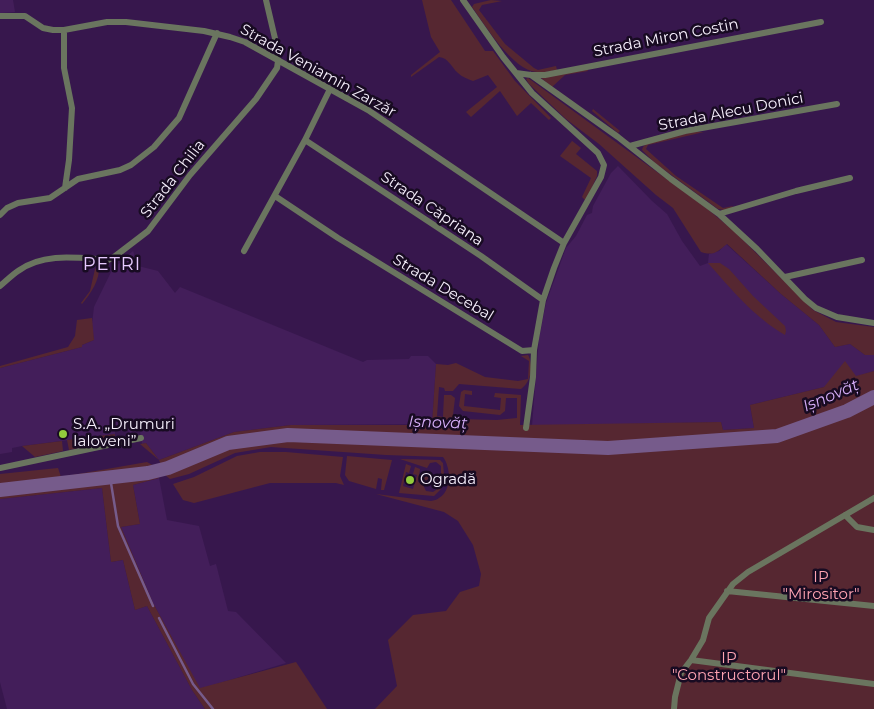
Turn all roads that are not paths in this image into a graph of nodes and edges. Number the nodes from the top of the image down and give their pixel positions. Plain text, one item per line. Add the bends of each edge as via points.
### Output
1 (266, 0) edge
2 (466, 0) edge
3 (0, 16) edge
4 (821, 22) dead end
5 (64, 30) junction
6 (216, 33) junction
7 (278, 61) junction
8 (516, 73) junction
9 (531, 75) junction
10 (330, 89) junction
11 (837, 104) dead end
12 (305, 140) junction
13 (630, 146) junction
14 (850, 178) dead end
15 (65, 188) junction
16 (275, 196) junction
17 (719, 214) junction
18 (0, 215) edge
19 (564, 243) junction
20 (244, 250) dead end
21 (862, 260) dead end
22 (784, 277) junction
23 (0, 286) edge
24 (543, 300) junction
25 (874, 323) edge
26 (534, 350) junction
27 (526, 428) dead end
28 (141, 438) dead end
29 (0, 468) edge
30 (874, 498) edge
31 (845, 515) junction
32 (874, 530) edge
33 (727, 591) junction
34 (874, 606) edge
35 (691, 660) junction
36 (874, 684) edge
37 (674, 709) edge

1 - 7 street
2 - 8 street
3 - 5 street, Strada Veniamin Zarzăr via 25,16 43,28
4 - 9 street, Strada Miron Costin via 545,75
5 - 6 street, Strada Veniamin Zarzăr via 126,22
5 - 15 street via 64,68 72,108
6 - 7 street, Strada Veniamin Zarzăr via 245,42
6 - 15 street via 179,118 154,148 126,167 78,179
7 - 10 street, Strada Veniamin Zarzăr
7 - 23 street, Strada Chilia via 267,84 190,175 148,231 108,260 46,259 29,264
8 - 9 street, Strada Miron Costin
8 - 19 street via 540,101 598,153 604,165 601,177
9 - 13 street
10 - 12 street
10 - 19 street, Strada Veniamin Zarzăr via 368,110
11 - 13 street, Strada Alecu Donici via 685,131
12 - 16 street
12 - 24 street, Strada Căpriana
13 - 17 street
14 - 17 street
15 - 18 street via 50,198 12,205
16 - 20 street
16 - 26 street, Strada Decebal via 522,351
17 - 22 street
19 - 24 street
21 - 22 street
22 - 25 street via 826,314
24 - 26 street
26 - 27 street
28 - 29 street
30 - 31 street
31 - 32 street via 857,527
31 - 33 street via 748,572
33 - 34 street
33 - 35 street via 709,618 703,640
35 - 36 street
35 - 37 street via 682,673

